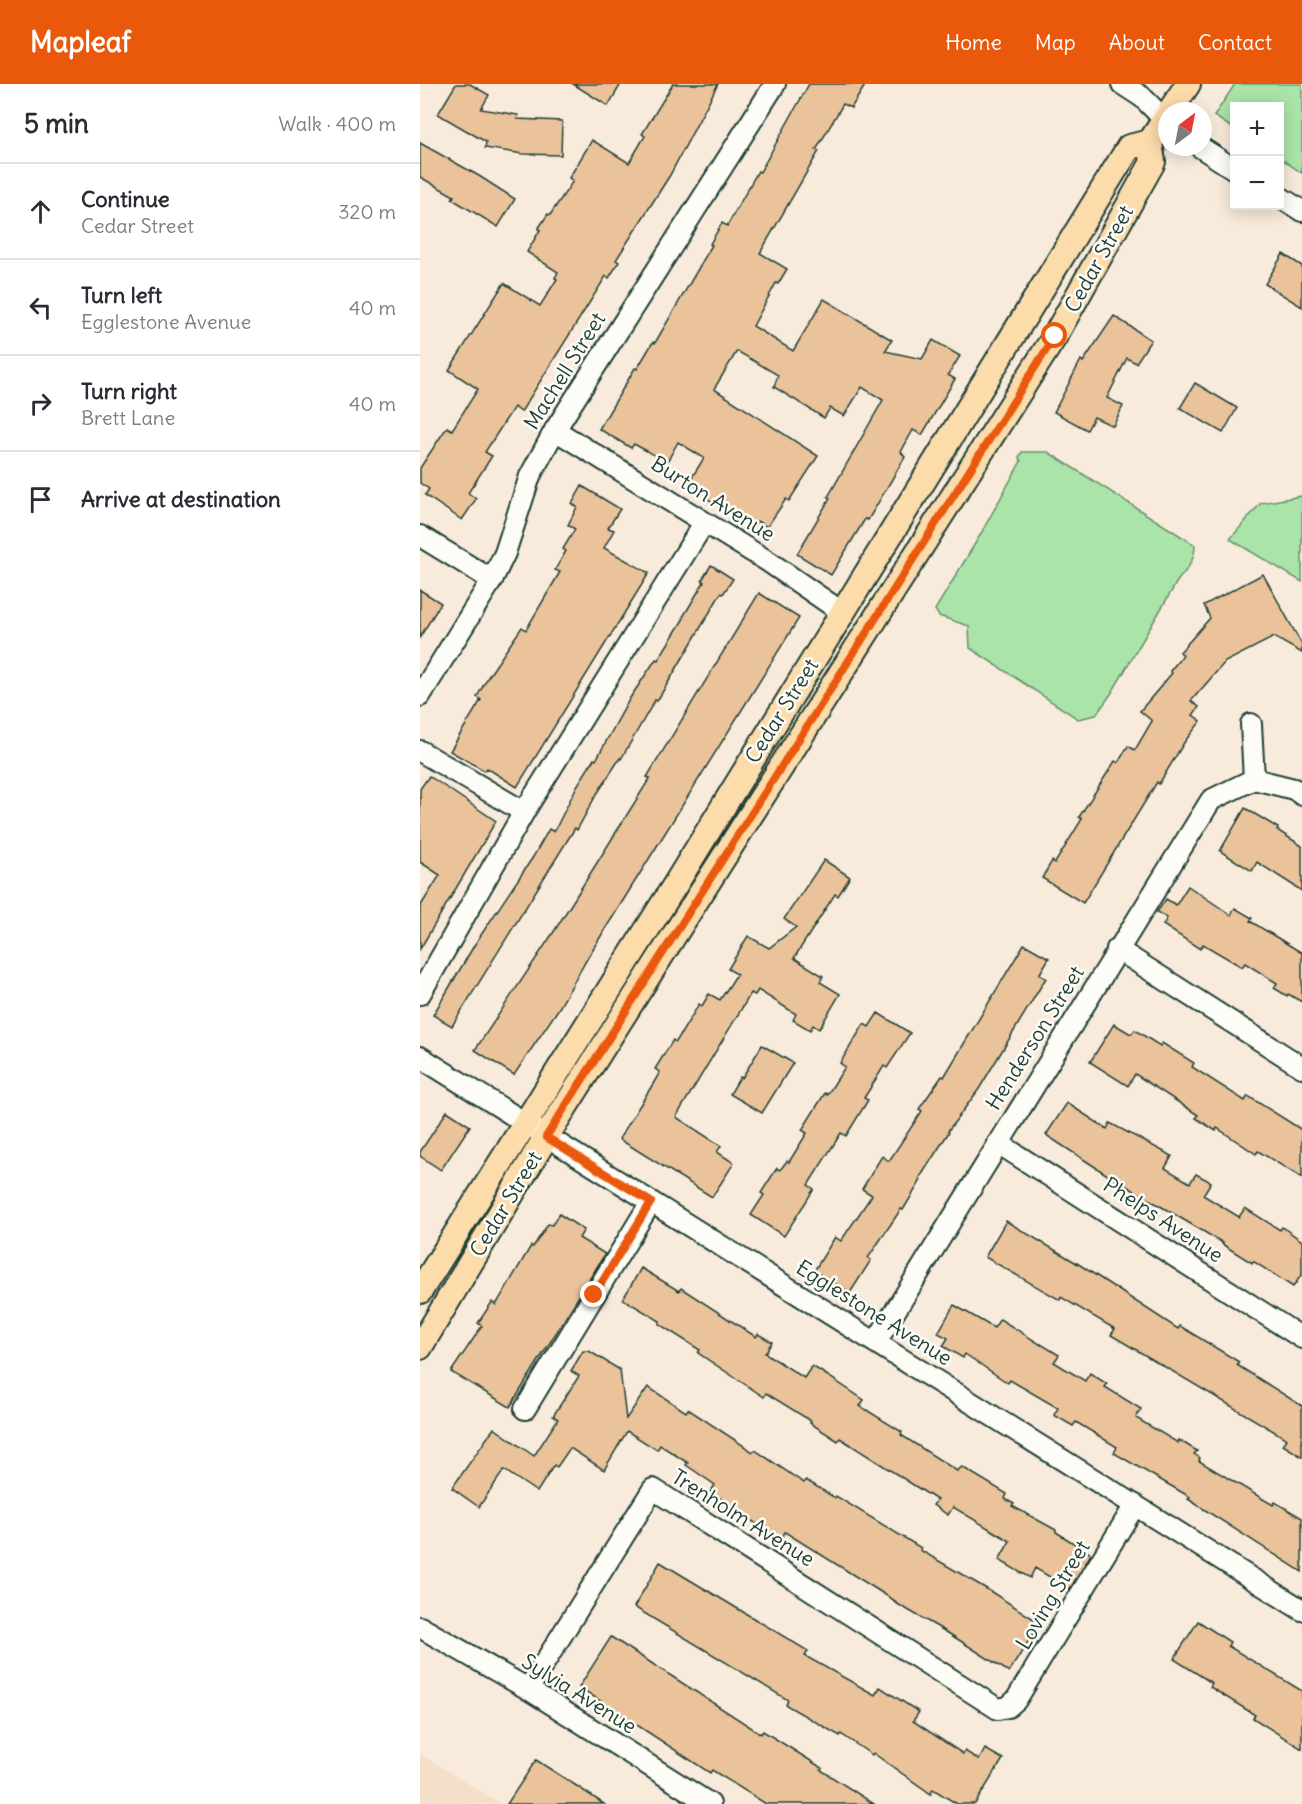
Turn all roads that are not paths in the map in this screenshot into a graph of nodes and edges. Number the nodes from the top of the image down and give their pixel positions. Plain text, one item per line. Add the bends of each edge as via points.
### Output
1 (775, 84) edge
2 (1122, 84) edge
3 (1188, 84) edge
4 (1177, 102) edge
5 (1158, 110) edge
6 (1158, 130) edge
7 (1150, 142) junction
8 (1212, 155) edge
9 (1230, 166) edge
10 (1284, 200) edge
11 (1302, 211) edge
12 (555, 430) junction
13 (704, 523) junction
14 (420, 536) edge
15 (492, 580) junction
16 (843, 613) junction
17 (420, 696) edge
18 (1251, 724) dead end
19 (420, 751) edge
20 (1254, 779) junction
21 (1302, 795) edge
22 (525, 812) junction
23 (1117, 949) junction
24 (420, 994) edge
25 (420, 1057) edge
26 (1302, 1067) edge
27 (525, 1123) junction
28 (546, 1137) junction
29 (998, 1143) junction
30 (651, 1202) junction
31 (420, 1291) edge
32 (1302, 1338) edge
33 (876, 1342) junction
34 (420, 1347) edge
35 (525, 1410) dead end
36 (1135, 1505) junction
37 (1302, 1610) edge
38 (420, 1627) edge
39 (528, 1689) junction
40 (1008, 1707) joint
41 (710, 1804) edge

1 - 12 street, Machell Street
2 - 5 street
3 - 4 main road, Cedar Street
6 - 7 main road, Cedar Street
7 - 16 main road, Cedar Street via 1129,147
7 - 28 main road, Cedar Street via 1153,162 1055,336
8 - 9 street
10 - 11 street
12 - 13 street, Burton Avenue
12 - 15 street, Machell Street via 530,476
13 - 16 street, Burton Avenue
13 - 22 street
14 - 15 street
15 - 17 street, Machell Street
16 - 27 main road, Cedar Street
18 - 20 street
19 - 22 street
20 - 21 street via 1294,789
20 - 23 street, Henderson Street via 1211,800
22 - 24 street
23 - 26 street
23 - 29 street, Henderson Street
25 - 27 street, Egglestone Avenue
27 - 28 street, Egglestone Avenue
27 - 31 main road, Cedar Street
28 - 30 street, Egglestone Avenue
28 - 34 main road, Cedar Street
29 - 32 street, Phelps Avenue
29 - 33 street, Henderson Street
30 - 33 street, Egglestone Avenue
30 - 35 street
33 - 36 street, Egglestone Avenue
36 - 37 street, Egglestone Avenue
36 - 40 street, Loving Street via 1016,1700
38 - 39 street, Sylvia Avenue
39 - 40 street, Trenholm Avenue via 653,1489 998,1709
39 - 41 street, Sylvia Avenue

